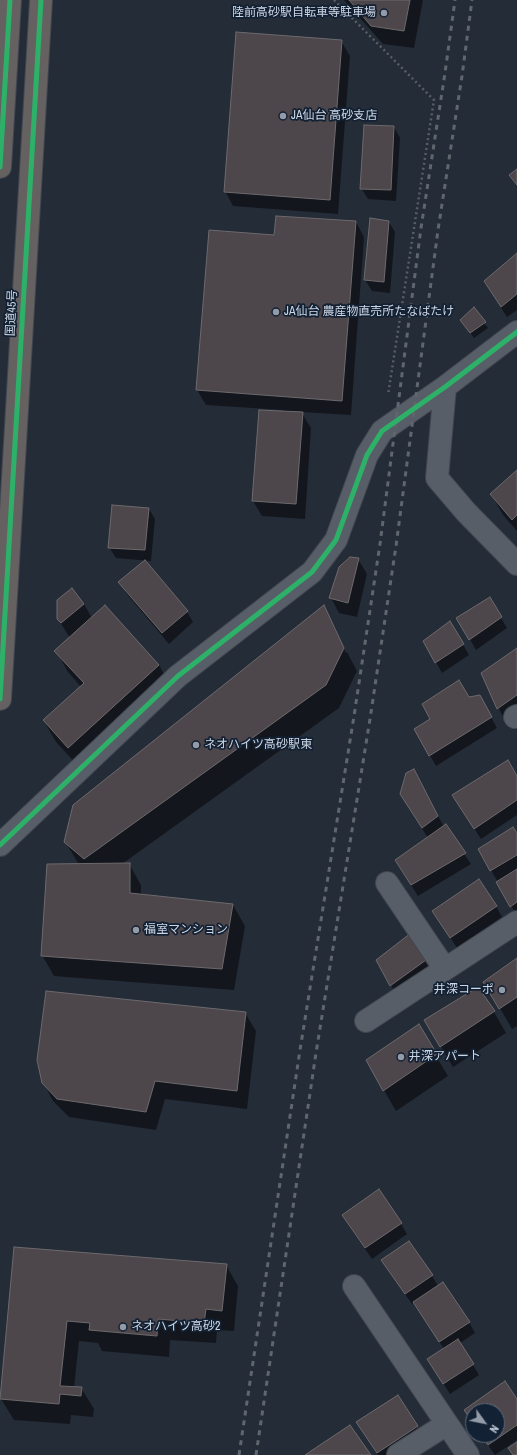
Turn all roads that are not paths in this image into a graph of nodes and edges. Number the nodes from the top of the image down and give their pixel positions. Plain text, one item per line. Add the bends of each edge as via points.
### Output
1 (10, 0) edge
2 (40, 0) edge
3 (2, 87) edge
4 (0, 167) edge
5 (517, 332) edge
6 (445, 387) junction
7 (517, 564) edge
8 (0, 700) edge
9 (0, 845) edge
10 (387, 883) dead end
11 (517, 922) edge
12 (445, 969) junction
13 (366, 1021) dead end
14 (354, 1286) dead end
15 (447, 1424) junction
16 (398, 1455) edge
17 (468, 1455) edge

1 - 3 highway
2 - 8 highway, 国道45号
3 - 4 highway
5 - 6 street
6 - 7 street via 437,478
6 - 9 street via 382,431 367,455 336,540 312,572 178,676
10 - 12 street
11 - 12 street
12 - 13 street
14 - 15 street
15 - 16 street
15 - 17 street

